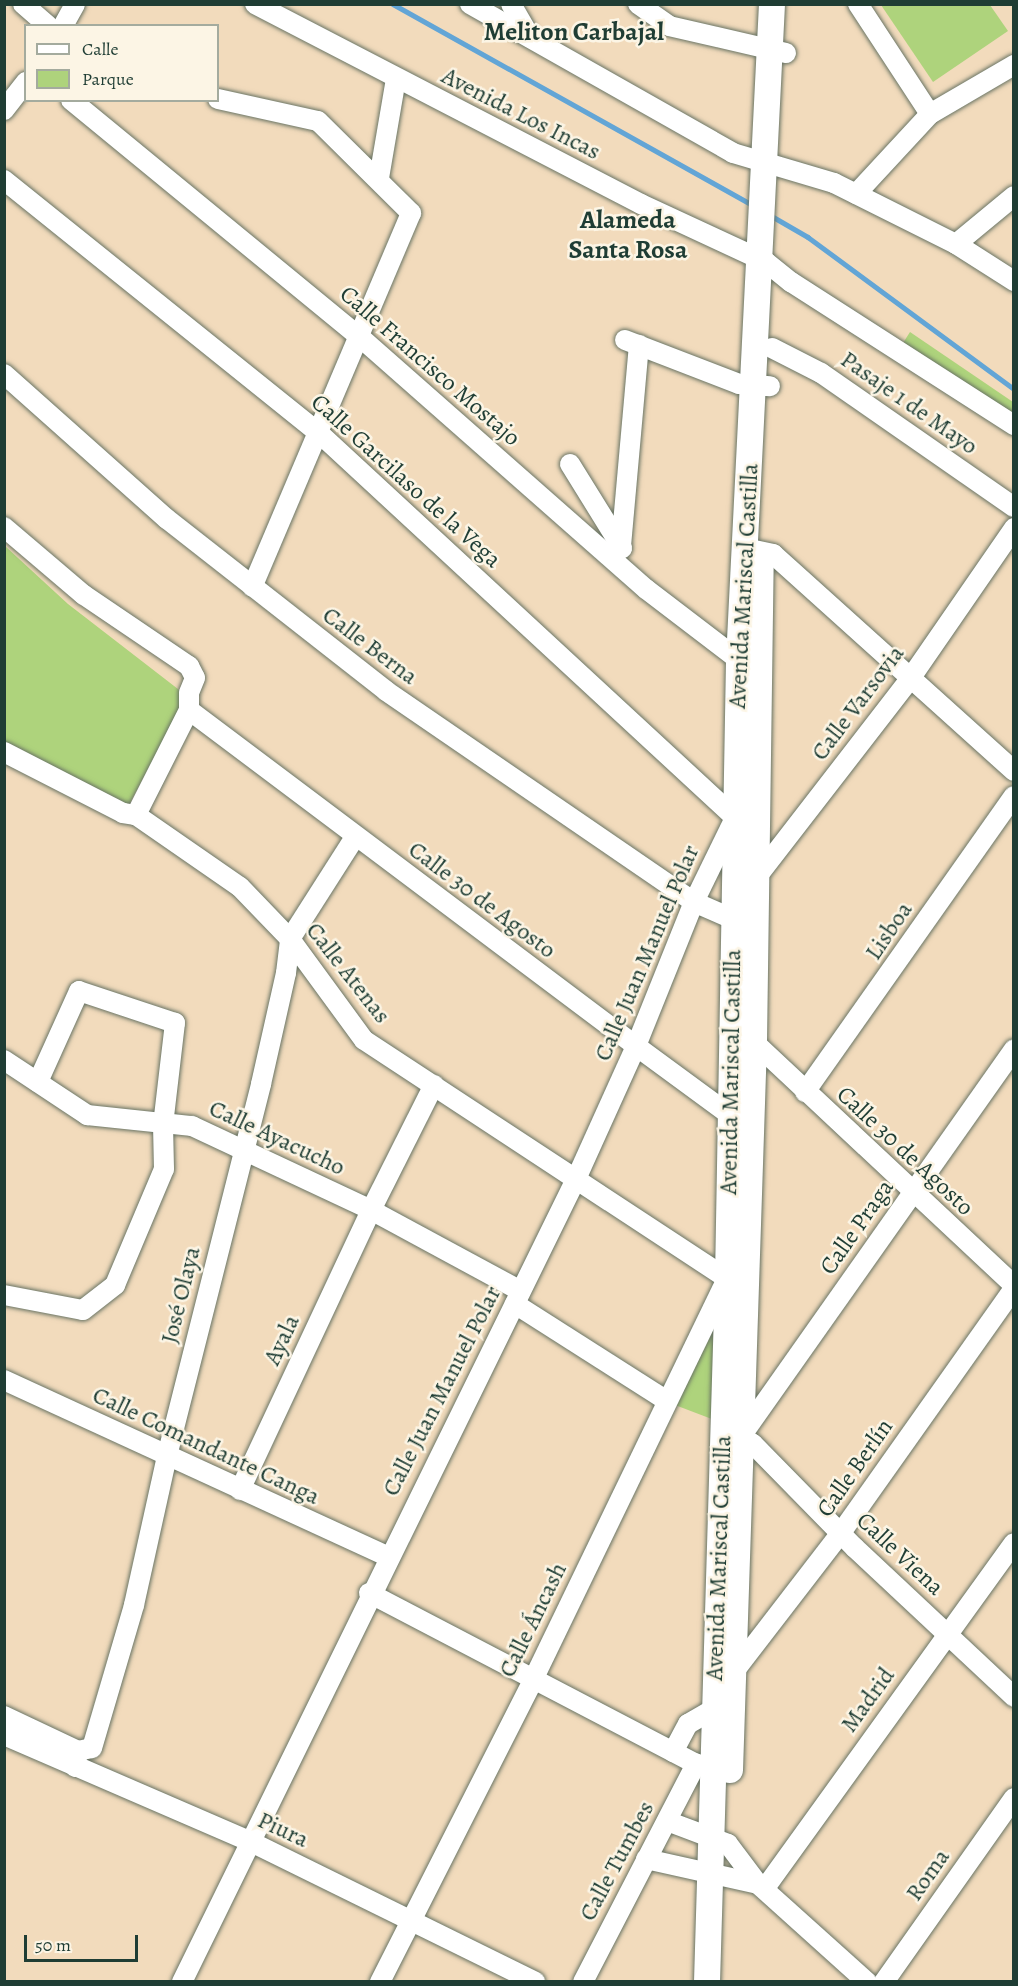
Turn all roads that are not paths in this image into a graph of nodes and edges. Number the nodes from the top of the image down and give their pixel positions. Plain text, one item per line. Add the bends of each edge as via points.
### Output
1 (23, 4) edge
2 (255, 4) edge
3 (470, 4) edge
4 (511, 4) edge
5 (638, 4) edge
6 (772, 4) edge
7 (787, 4) edge
8 (858, 4) edge
9 (46, 24) edge
10 (533, 41) junction
11 (779, 52) junction
12 (1014, 65) edge
13 (396, 79) junction
14 (24, 85) edge
15 (219, 99) edge
16 (73, 102) edge
17 (4, 110) edge
18 (930, 114) junction
19 (771, 177) junction
20 (380, 178) junction
21 (4, 180) edge
22 (856, 194) junction
23 (1014, 196) edge
24 (956, 244) junction
25 (766, 262) junction
26 (1014, 281) edge
27 (360, 337) junction
28 (772, 348) junction
29 (4, 374) edge
30 (763, 387) junction
31 (1014, 425) edge
32 (319, 433) junction
33 (570, 464) dead end
34 (1014, 507) edge
35 (4, 527) edge
36 (1014, 528) edge
37 (621, 546) junction
38 (754, 549) junction
39 (252, 587) junction
40 (646, 589) junction
41 (748, 660) junction
42 (912, 676) junction
43 (189, 710) junction
44 (4, 752) edge
45 (1014, 771) edge
46 (1014, 796) edge
47 (136, 815) junction
48 (735, 818) junction
49 (355, 837) junction
50 (757, 839) junction
51 (757, 878) junction
52 (694, 902) junction
53 (734, 910) junction
54 (290, 939) junction
55 (743, 1041) junction
56 (636, 1046) junction
57 (1014, 1049) edge
58 (4, 1060) edge
59 (38, 1082) junction
60 (434, 1086) junction
61 (805, 1092) junction
62 (741, 1115) junction
63 (163, 1125) junction
64 (243, 1149) junction
65 (576, 1179) junction
66 (913, 1194) junction
67 (371, 1210) junction
68 (737, 1280) junction
69 (1014, 1286) edge
70 (4, 1295) edge
71 (518, 1298) junction
72 (4, 1380) edge
73 (667, 1401) junction
74 (733, 1431) junction
75 (167, 1456) junction
76 (240, 1490) junction
77 (840, 1534) junction
78 (1014, 1543) edge
79 (388, 1557) junction
80 (369, 1593) junction
81 (948, 1635) junction
82 (733, 1673) junction
83 (533, 1680) junction
84 (1014, 1697) edge
85 (714, 1709) junction
86 (4, 1716) edge
87 (4, 1735) edge
88 (673, 1752) junction
89 (76, 1759) junction
90 (713, 1767) junction
91 (1014, 1798) edge
92 (667, 1821) junction
93 (249, 1842) junction
94 (720, 1843) junction
95 (646, 1858) junction
96 (719, 1873) junction
97 (762, 1886) junction
98 (412, 1919) junction
99 (182, 1982) edge
100 (380, 1982) edge
101 (535, 1982) edge
102 (583, 1982) edge
103 (707, 1982) edge
104 (724, 1982) edge
105 (867, 1982) edge
106 (884, 1982) edge

1 - 9 street
2 - 13 street, Avenida Los Incas
3 - 10 street
4 - 10 street
5 - 11 street via 669,26
6 - 11 main road
7 - 11 main road
8 - 18 street
10 - 19 street
11 - 19 main road, Avenida Mariscal Castilla
12 - 18 street
13 - 20 street
13 - 25 street, Avenida Los Incas via 641,204
14 - 17 street
15 - 20 street via 318,121
16 - 27 street, Calle Francisco Mostajo
18 - 22 street
19 - 22 street via 812,174
19 - 25 main road, Avenida Mariscal Castilla
20 - 27 street via 411,213
21 - 32 street, Calle Garcilaso de la Vega
22 - 24 street
23 - 24 street
24 - 26 street
25 - 28 main road, Avenida Mariscal Castilla
25 - 30 main road, Avenida Mariscal Castilla
25 - 31 street, Avenida Los Incas
27 - 32 street
27 - 40 street, Calle Francisco Mostajo
28 - 30 main road, Avenida Mariscal Castilla
28 - 34 street, Pasaje 1 de Mayo via 821,373
29 - 39 street, Calle Berna via 167,519
30 - 37 street via 632,343
30 - 38 main road, Avenida Mariscal Castilla
32 - 39 street
32 - 48 street, Calle Garcilaso de la Vega
33 - 37 street
35 - 43 street via 84,595 189,666 195,678 189,693
36 - 42 street, Calle Varsovia
37 - 40 street
38 - 41 main road, Avenida Mariscal Castilla
38 - 42 street via 773,554
39 - 52 street, Calle Berna via 386,691
40 - 41 street, Calle Francisco Mostajo
41 - 48 main road, Avenida Mariscal Castilla
41 - 50 main road, Avenida Mariscal Castilla
42 - 45 street
42 - 51 street, Calle Varsovia
43 - 47 street
43 - 49 street, Calle 30 de Agosto
44 - 47 street, Calle Atenas via 123,813
46 - 61 street, Lisboa
47 - 54 street, Calle Atenas via 240,887
48 - 50 street, Calle Garcilaso de la Vega
48 - 52 street, Calle Juan Manuel Polar
48 - 53 main road, Avenida Mariscal Castilla
49 - 54 street, José Olaya
49 - 56 street, Calle 30 de Agosto
50 - 51 main road, Avenida Mariscal Castilla
51 - 53 street, Calle Varsovia
51 - 55 main road, Avenida Mariscal Castilla
52 - 53 street, Calle Berna
52 - 56 street, Calle Juan Manuel Polar
53 - 55 main road, Avenida Mariscal Castilla
54 - 60 street, Calle Atenas via 364,1040
54 - 64 street, José Olaya via 284,985
55 - 61 street, Calle 30 de Agosto
55 - 62 main road, Avenida Mariscal Castilla
56 - 62 street, Calle 30 de Agosto
56 - 65 street, Calle Juan Manuel Polar
57 - 66 street, Calle Praga
58 - 59 street, Calle Ayacucho
59 - 63 street, Calle Ayacucho via 87,1115
59 - 63 street via 79,991 103,998 175,1023
60 - 65 street, Calle Atenas
60 - 67 street, Ayala
61 - 66 street, Calle 30 de Agosto
62 - 68 main road, Avenida Mariscal Castilla
63 - 64 street, Calle Ayacucho via 192,1126
63 - 70 street via 164,1169 115,1285 83,1310
64 - 67 street, Calle Ayacucho
64 - 75 street, José Olaya
65 - 68 street, Calle Atenas
65 - 71 street, Calle Juan Manuel Polar
66 - 69 street, Calle 30 de Agosto
66 - 74 street, Calle Praga
67 - 71 street, Calle Ayacucho
67 - 76 street, Ayala
68 - 73 street, Calle Áncash
68 - 74 main road, Avenida Mariscal Castilla
69 - 77 street, Calle Berlín
71 - 73 street
71 - 79 street, Calle Juan Manuel Polar
72 - 75 street, Calle Comandante Canga
73 - 83 street, Calle Áncash
74 - 77 street, Calle Viena
74 - 82 main road, Avenida Mariscal Castilla
74 - 85 main road, Avenida Mariscal Castilla
75 - 76 street, Calle Comandante Canga
75 - 89 street, José Olaya via 134,1605 92,1749
76 - 79 street, Calle Comandante Canga
77 - 81 street, Calle Viena
77 - 82 street, Calle Berlín
78 - 81 street, Madrid
79 - 80 street, Calle Juan Manuel Polar
80 - 83 street
80 - 93 street, Calle Juan Manuel Polar
81 - 84 street, Calle Viena
81 - 97 street, Madrid
82 - 90 main road, Avenida Mariscal Castilla
83 - 88 street
83 - 98 street, Calle Áncash
85 - 88 street via 688,1724
85 - 90 main road, Avenida Mariscal Castilla
86 - 89 street, Piura
87 - 89 street, Piura
88 - 90 street
89 - 93 street, Piura
90 - 92 street, Calle Tumbes
90 - 94 main road, Avenida Mariscal Castilla
91 - 106 street, Roma
92 - 94 street
92 - 95 street, Calle Tumbes
93 - 98 street, Piura
93 - 99 street, Calle Juan Manuel Polar
94 - 96 main road, Avenida Mariscal Castilla
94 - 97 street
95 - 96 street
95 - 102 street, Calle Tumbes
96 - 97 street
96 - 103 main road, Avenida Mariscal Castilla
96 - 104 main road, Avenida Mariscal Castilla
97 - 105 street
98 - 100 street, Calle Áncash
98 - 101 street, Piura

